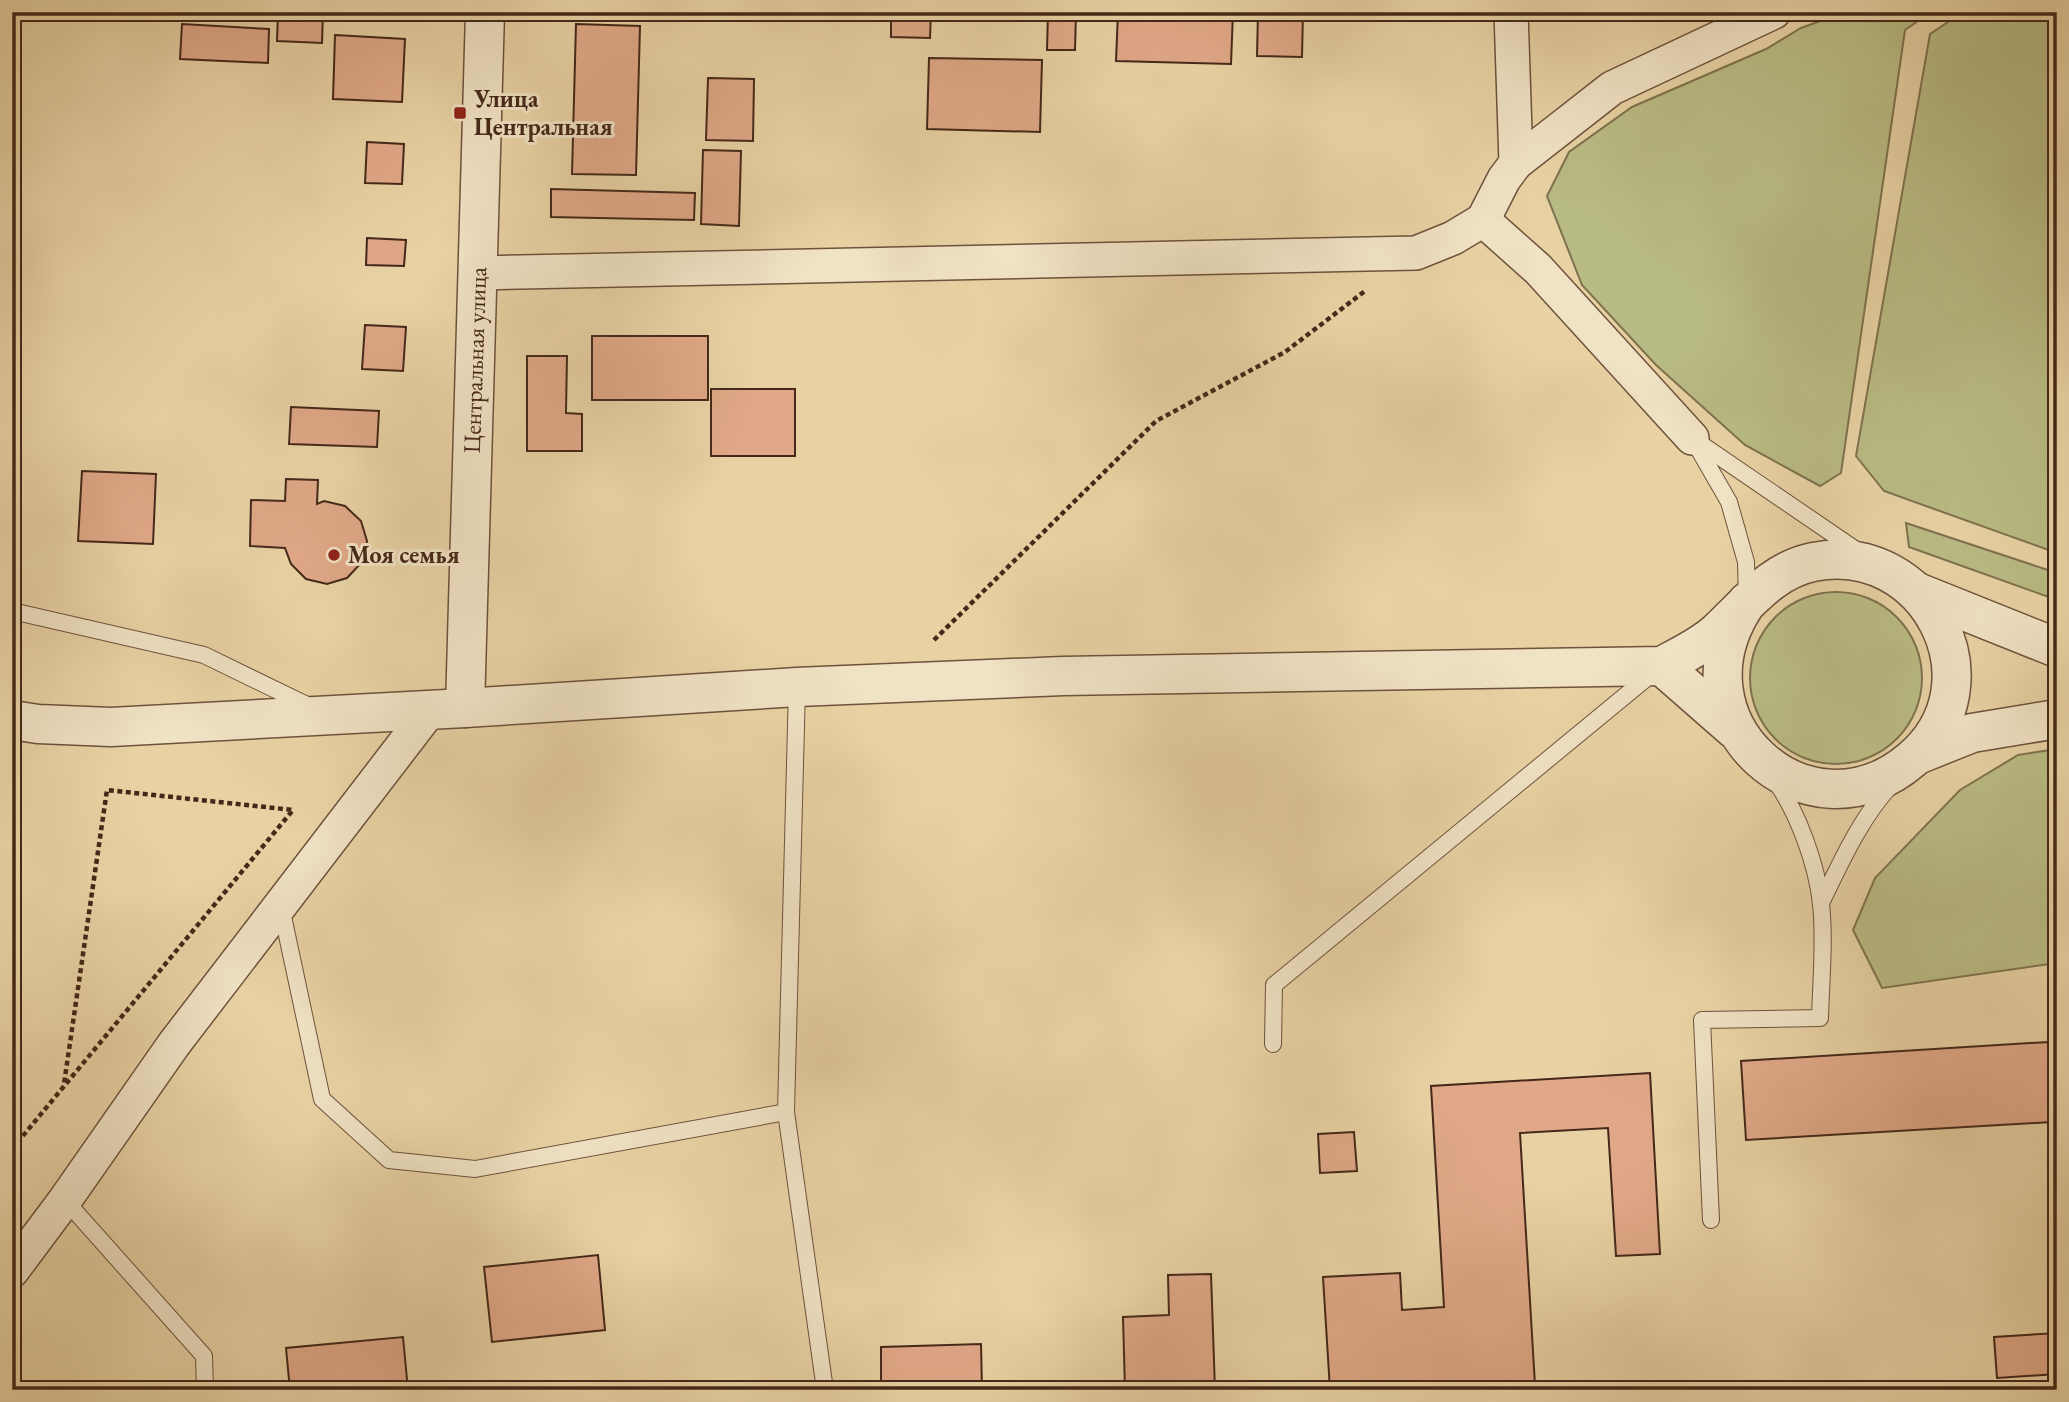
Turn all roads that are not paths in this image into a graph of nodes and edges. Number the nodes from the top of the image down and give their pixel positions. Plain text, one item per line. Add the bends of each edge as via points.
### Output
1 (485, 12) edge
2 (1511, 12) edge
3 (1774, 12) edge
4 (1516, 163) junction
5 (1483, 220) junction
6 (478, 272) junction
7 (1692, 438) junction
8 (1884, 569) junction
9 (1917, 592) junction
10 (1747, 602) junction
11 (12, 611) edge
12 (2057, 648) edge
13 (1662, 666) junction
14 (797, 687) junction
15 (448, 709) junction
16 (326, 714) junction
17 (2057, 719) edge
18 (12, 720) edge
19 (1750, 747) junction
20 (1917, 755) junction
21 (1821, 903) junction
22 (281, 907) junction
23 (1273, 1044) dead end
24 (786, 1112) junction
25 (65, 1200) junction
26 (1711, 1220) dead end
27 (12, 1271) edge
28 (205, 1390) edge
29 (825, 1390) edge

1 - 6 street, Центральная улица
2 - 4 street
3 - 4 street via 1612,88
4 - 5 street
5 - 6 street via 1416,253
5 - 7 street via 1538,269
6 - 15 street, Центральная улица
7 - 8 lane
7 - 10 lane via 1729,502 1746,562
8 - 9 street
8 - 10 street via 1848,559 1810,562 1775,577
9 - 12 street
9 - 20 street via 1942,629 1951,673 1946,709
10 - 13 street via 1714,635
10 - 19 street via 1730,633 1722,667 1725,702
11 - 16 lane via 204,655
13 - 14 street via 1077,676
13 - 19 street
13 - 23 lane via 1274,985
14 - 15 street
14 - 24 lane
15 - 16 street
15 - 22 street
16 - 18 street via 111,727
17 - 20 street via 1972,733
19 - 20 street via 1774,770 1806,785 1840,788 1889,776
19 - 21 lane via 1790,802 1808,848
20 - 21 lane via 1875,803
21 - 26 lane via 1820,1018 1702,1020
22 - 24 lane via 322,1099 389,1160 475,1169
22 - 25 street via 174,1044
24 - 29 lane
25 - 27 street
25 - 28 lane via 204,1356

